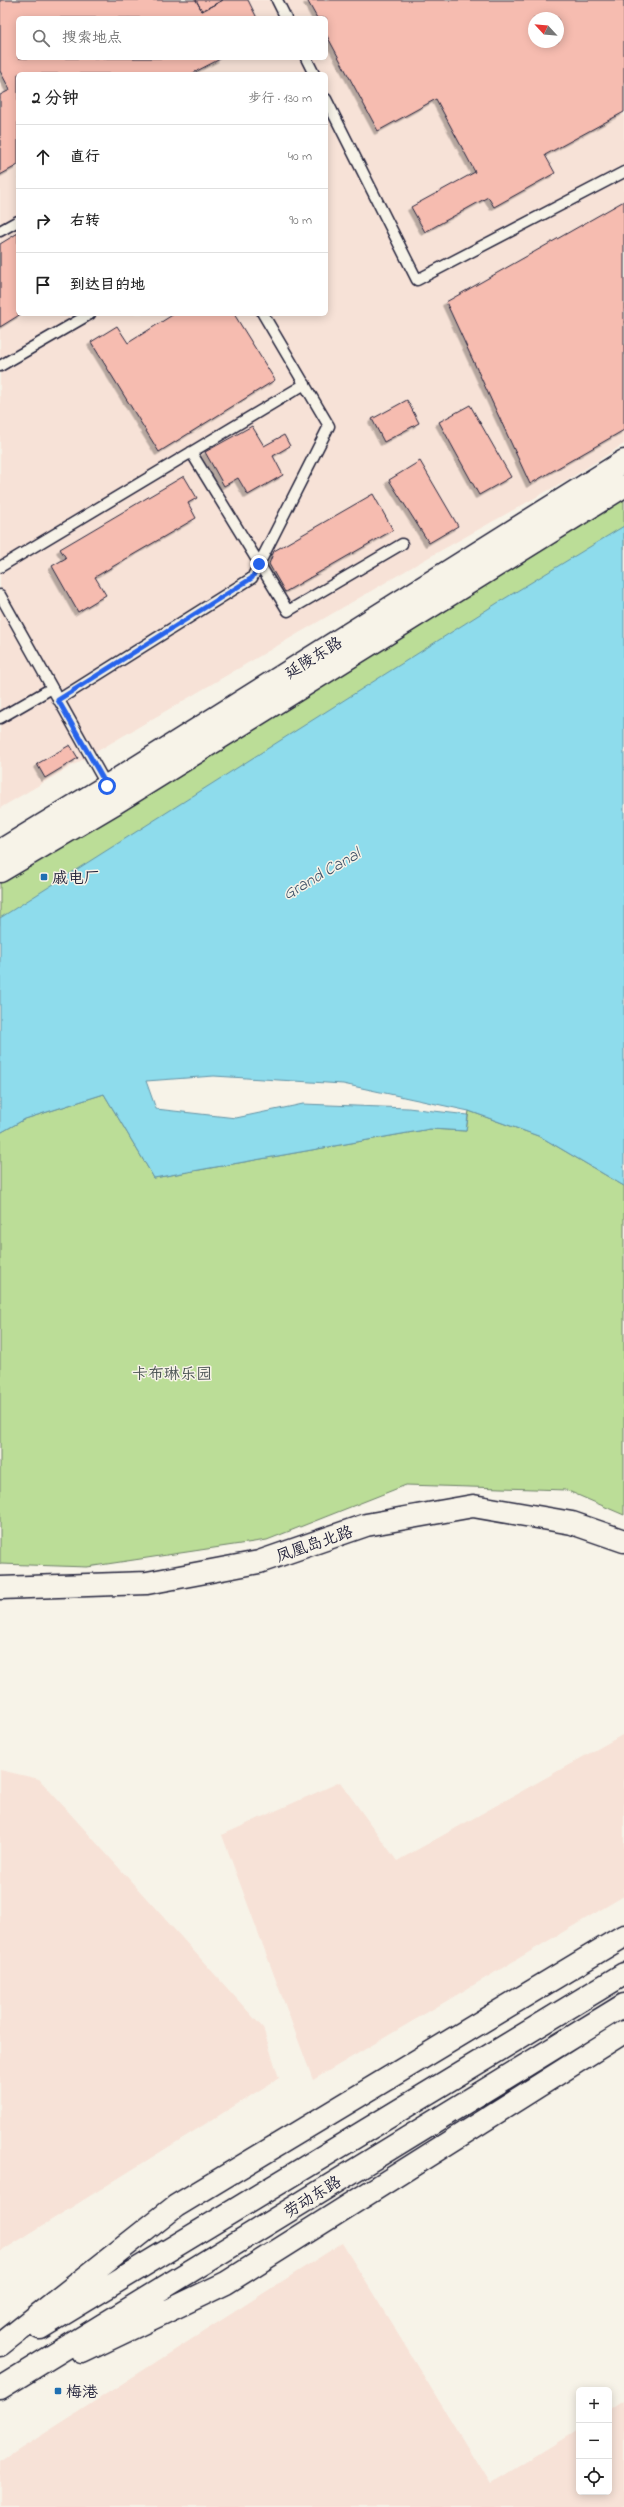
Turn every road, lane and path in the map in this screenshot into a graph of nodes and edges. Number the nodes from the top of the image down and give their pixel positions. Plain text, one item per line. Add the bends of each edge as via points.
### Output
1 (277, 0) edge
2 (285, 16) edge
3 (307, 60) edge
4 (313, 72) edge
5 (328, 103) edge
6 (624, 172) edge
7 (16, 222) edge
8 (0, 231) edge
9 (87, 316) edge
10 (263, 316) edge
11 (0, 366) edge
12 (305, 384) junction
13 (191, 452) junction
14 (624, 461) edge
15 (624, 486) edge
16 (402, 544) dead end
17 (259, 564) junction
18 (0, 567) edge
19 (0, 595) edge
20 (52, 688) junction
21 (58, 700) junction
22 (0, 718) edge
23 (107, 786) junction
24 (0, 851) edge
25 (0, 871) edge
26 (624, 1541) edge
27 (0, 1588) edge
28 (624, 1936) edge
29 (624, 1974) edge
30 (615, 2010) edge
31 (624, 2032) edge
32 (0, 2345) edge
33 (0, 2353) edge
34 (0, 2388) edge
35 (0, 2391) edge

1 - 2 lane
3 - 4 lane
5 - 6 lane via 417,280
7 - 8 lane
9 - 11 lane
10 - 12 lane
12 - 13 lane
12 - 17 lane via 329,426
13 - 17 lane
13 - 18 lane
14 - 23 main road, 延陵东路
15 - 25 main road, 延陵东路 via 115,803
16 - 17 lane via 288,611
17 - 21 lane via 252,578
19 - 20 lane
20 - 21 lane
20 - 22 lane
21 - 23 lane
23 - 24 main road, 延陵东路
26 - 27 main road, 凤凰岛北路 via 572,1523 473,1506 366,1525 259,1562 147,1583
28 - 32 main road via 176,2206
29 - 33 main road, 劳动东路
30 - 34 main road, 劳动东路
31 - 35 main road via 226,2282

